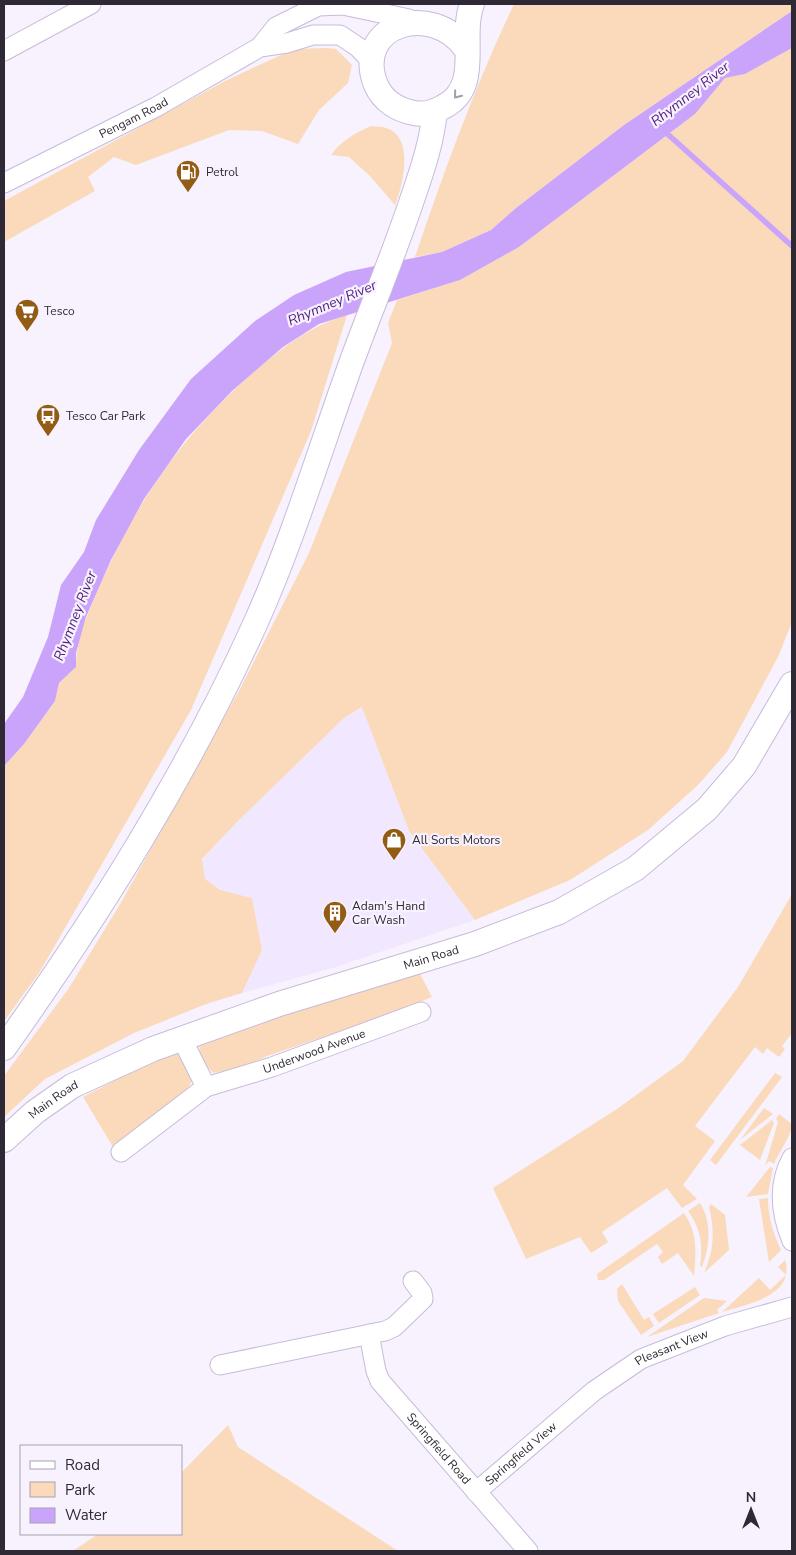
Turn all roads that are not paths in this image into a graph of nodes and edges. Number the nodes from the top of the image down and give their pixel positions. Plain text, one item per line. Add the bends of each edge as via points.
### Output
1 (91, 4) edge
2 (472, 4) edge
3 (304, 8) edge
4 (421, 13) edge
5 (323, 35) junction
6 (260, 47) junction
7 (466, 50) junction
8 (4, 51) edge
9 (372, 62) junction
10 (435, 111) junction
11 (4, 183) edge
12 (792, 684) edge
13 (421, 1012) dead end
14 (182, 1039) junction
15 (4, 1048) edge
16 (206, 1087) junction
17 (4, 1140) edge
18 (121, 1152) dead end
19 (792, 1158) edge
20 (792, 1241) edge
21 (413, 1281) dead end
22 (792, 1307) edge
23 (369, 1334) junction
24 (220, 1365) dead end
25 (564, 1415) joint
26 (476, 1492) junction
27 (528, 1551) edge

1 - 8 street
2 - 7 main road via 466,24
3 - 4 street, Pengam Road via 343,5
3 - 5 street via 311,24
3 - 6 street, Pengam Road via 276,27
4 - 7 main road via 459,36
4 - 9 main road via 392,26 381,36
5 - 6 street, Pengam Road
5 - 9 street, Pengam Road via 340,35
6 - 11 street, Pengam Road via 156,107
7 -> 10 main road via 469,65 463,87 449,104
9 - 10 main road via 378,89 388,102 419,114
10 - 15 main road via 432,141 401,235 256,622 146,832 94,917
12 - 14 main road, Main Road via 744,766 707,809 635,869 559,912 476,944 279,1004
13 - 16 street, Underwood Avenue via 272,1067
14 - 16 street
14 - 17 main road, Main Road via 72,1086 35,1112
16 - 18 street, Underwood Avenue
19 - 20 street via 784,1179 782,1201 784,1221
21 - 23 street via 422,1293 419,1305 394,1327
22 - 25 street, Pleasant View via 725,1326 641,1359
23 - 24 street
23 - 26 street, Springfield Road via 380,1381
25 - 26 street, Springfield View
26 - 27 street, Springfield Road

